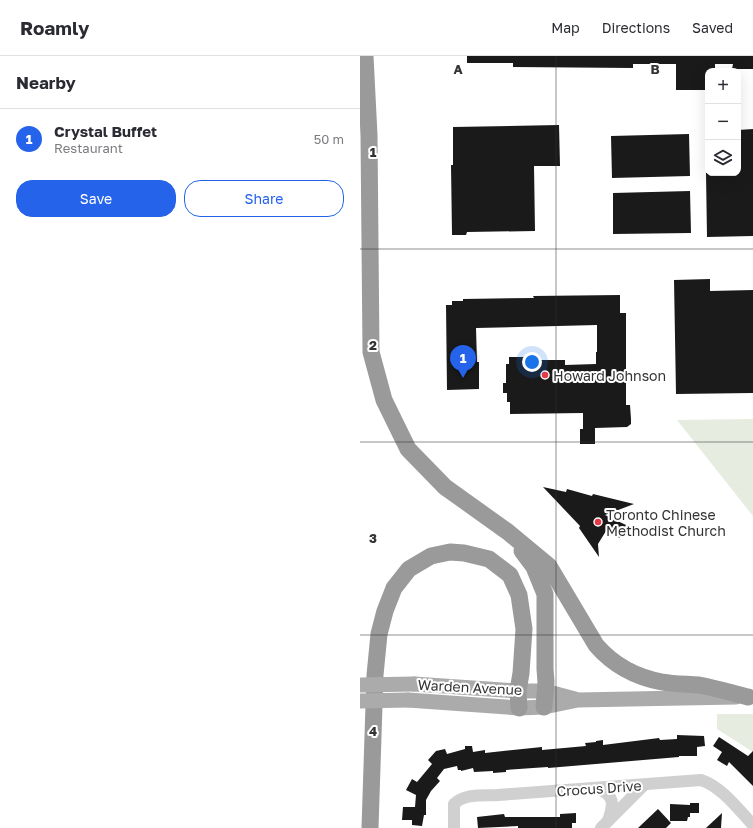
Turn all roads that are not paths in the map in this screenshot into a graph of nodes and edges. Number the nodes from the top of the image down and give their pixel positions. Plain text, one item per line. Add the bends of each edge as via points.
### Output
1 (365, 56) edge
2 (508, 532) junction
3 (360, 685) edge
4 (518, 691) junction
5 (750, 697) edge
6 (544, 699) junction
7 (360, 701) edge
8 (519, 708) junction
9 (644, 785) junction
10 (597, 788) junction
11 (360, 793) edge
12 (604, 825) edge
13 (753, 827) edge
14 (362, 828) edge
15 (370, 828) edge
16 (454, 828) edge

1 - 2 highway via 369,135 372,352 384,400 408,449 445,487
2 - 5 highway via 549,566 596,645 618,666 640,676 663,682 701,686
2 - 6 highway via 534,567 545,594
3 - 4 main road, Warden Avenue, bridge via 414,684
4 - 6 main road, Warden Avenue
4 - 8 highway
4 - 15 highway via 524,629 519,596 510,575 489,559 450,552 431,556 409,569 394,588 379,634 375,675
5 - 6 main road, Warden Avenue
6 - 8 main road, Warden Avenue
7 - 8 main road, Warden Avenue, bridge via 408,700
9 - 10 street, Crocus Drive
9 - 12 street
9 - 13 street, Crocus Drive via 701,780 709,783 729,799
10 - 12 street via 607,793 612,801 612,809
10 - 16 street, Crocus Drive via 472,796 454,804
11 - 14 highway

